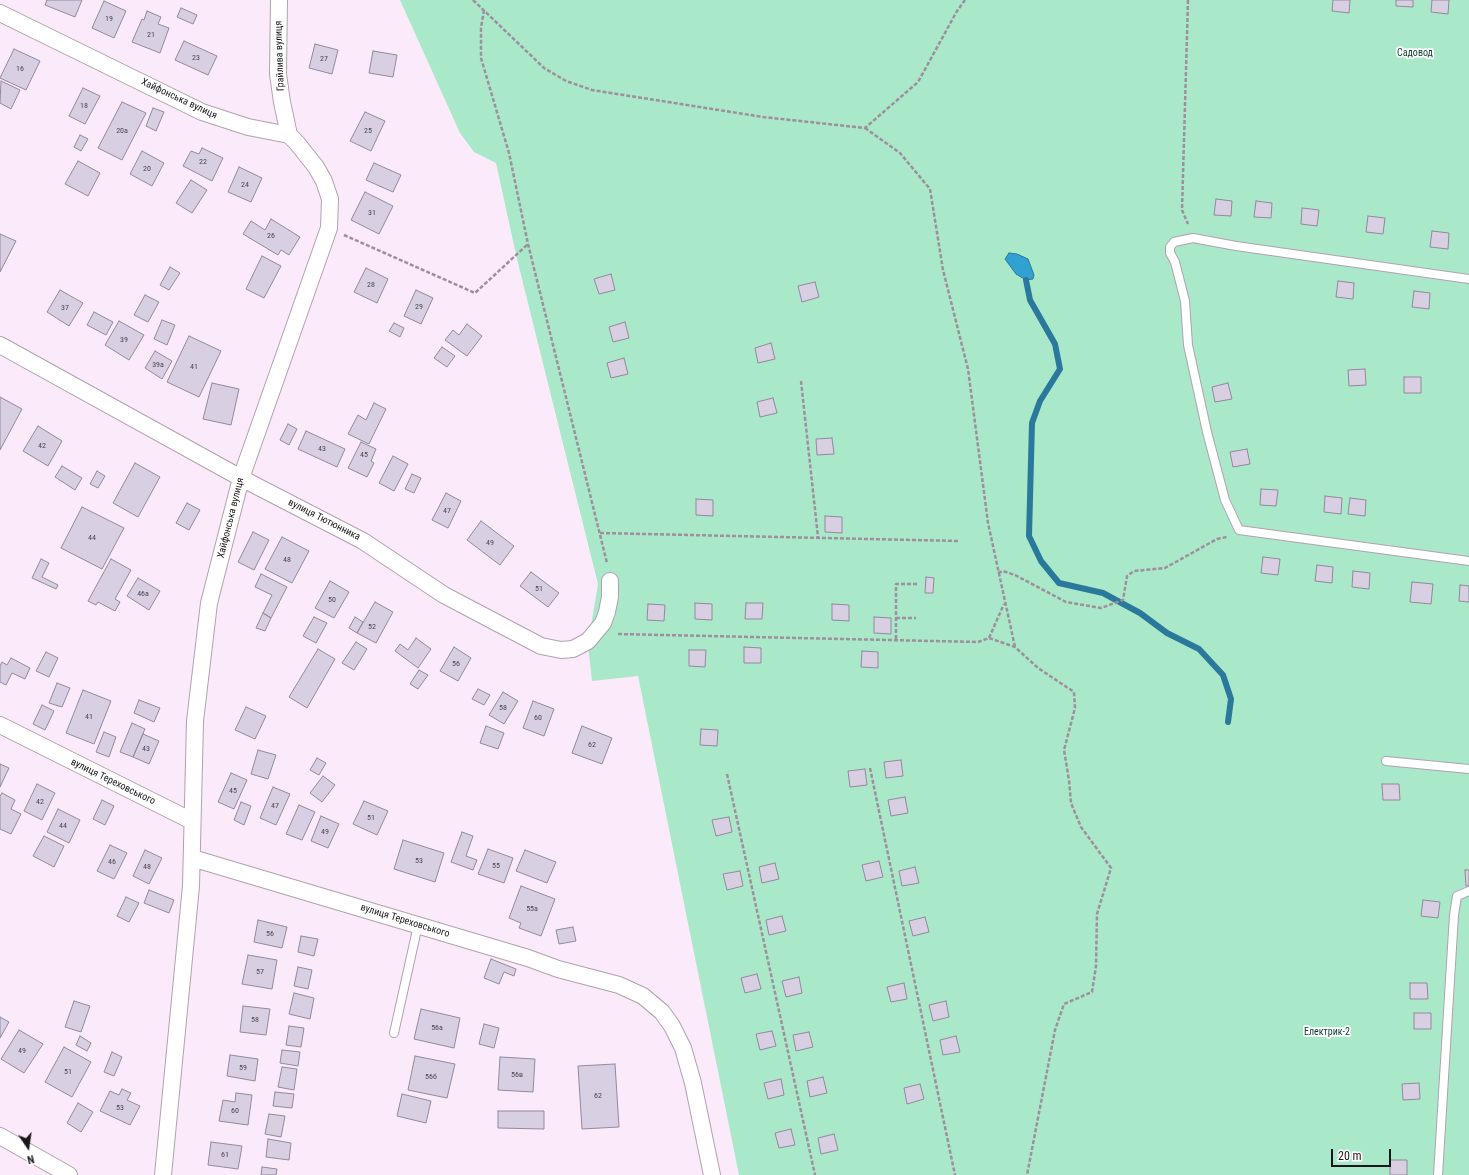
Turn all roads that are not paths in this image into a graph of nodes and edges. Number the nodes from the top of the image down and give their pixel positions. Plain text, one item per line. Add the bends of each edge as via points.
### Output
1 (279, 0) edge
2 (0, 13) edge
3 (289, 135) junction
4 (1469, 279) edge
5 (0, 345) edge
6 (241, 478) junction
7 (1469, 562) edge
8 (610, 580) road end
9 (0, 725) edge
10 (1386, 761) dead end
11 (1469, 770) edge
12 (192, 821) junction
13 (192, 858) junction
14 (1469, 891) edge
15 (418, 925) junction
16 (394, 1033) dead end
17 (0, 1136) edge
18 (69, 1175) edge
19 (163, 1175) edge
20 (712, 1175) edge
21 (1438, 1175) edge

1 - 3 street, Грайлива вулиця via 278,74
2 - 3 street, Хайфонська вулиця via 202,112 248,127
3 - 6 street, Хайфонська вулиця via 306,153 324,181 330,200 329,228
4 - 7 lane via 1193,238 1174,242 1170,247 1185,301 1188,345 1207,432 1225,500 1239,530
5 - 6 street, вулиця Тютюнника
6 - 8 street, вулиця Тютюнника via 363,541 444,595 541,646 561,650 573,649 588,641 608,612
6 - 12 street, Хайфонська вулиця via 210,603 201,661 195,721
9 - 12 street, вулиця Тереховського
10 - 11 lane
12 - 13 street
13 - 15 street, вулиця Тереховського
13 - 19 street
14 - 21 lane via 1457,896 1454,914
15 - 16 lane
15 - 20 street, вулиця Тереховського via 558,969 619,985 648,1000 662,1012 683,1048
17 - 18 street

